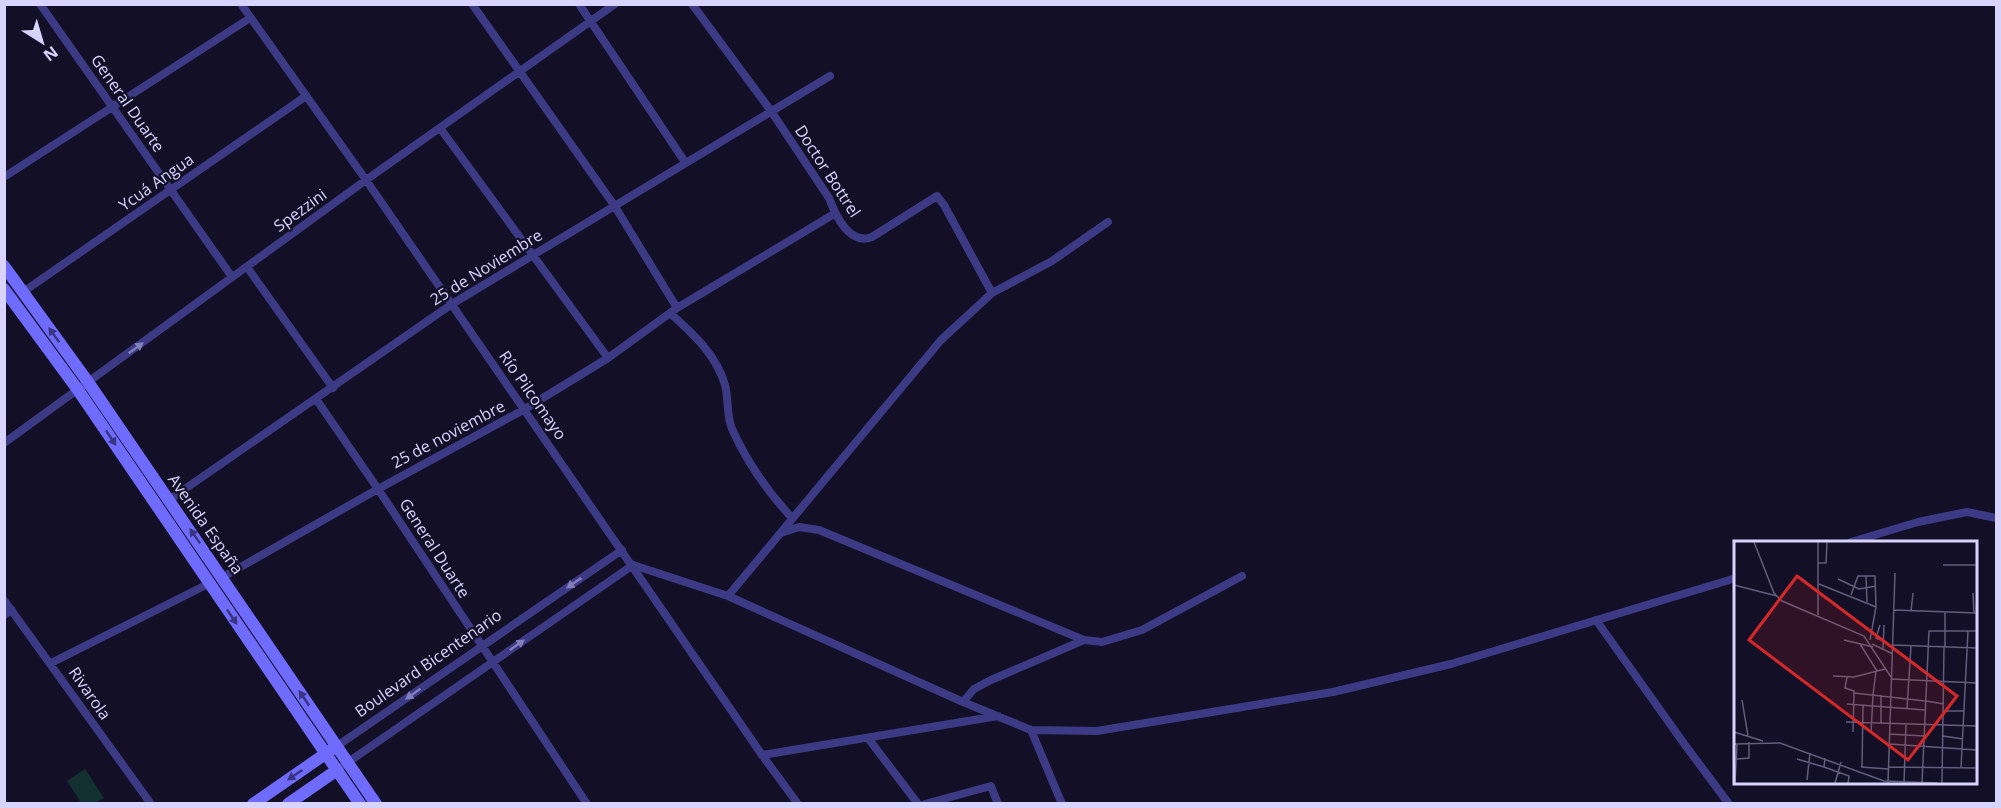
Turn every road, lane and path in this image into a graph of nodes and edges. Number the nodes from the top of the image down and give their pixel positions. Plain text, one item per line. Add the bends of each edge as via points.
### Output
1 (40, 4) edge
2 (241, 4) edge
3 (472, 4) edge
4 (579, 4) edge
5 (615, 4) edge
6 (692, 4) edge
7 (250, 18) junction
8 (591, 21) junction
9 (519, 72) junction
10 (830, 76) dead end
11 (306, 96) junction
12 (112, 107) junction
13 (771, 111) junction
14 (440, 128) junction
15 (686, 162) junction
16 (4, 177) edge
17 (366, 180) junction
18 (171, 191) junction
19 (614, 205) junction
20 (834, 214) junction
21 (1108, 222) dead end
22 (533, 255) junction
23 (4, 266) edge
24 (247, 267) junction
25 (232, 277) junction
26 (4, 289) edge
27 (23, 292) junction
28 (992, 293) junction
29 (452, 304) junction
30 (674, 311) junction
31 (608, 358) junction
32 (88, 382) junction
33 (333, 388) junction
34 (78, 390) junction
35 (316, 399) junction
36 (525, 410) junction
37 (4, 443) edge
38 (378, 489) junction
39 (169, 500) junction
40 (792, 518) junction
41 (1996, 518) edge
42 (781, 533) junction
43 (1857, 541) edge
44 (622, 550) junction
45 (633, 565) junction
46 (1242, 576) dead end
47 (223, 577) junction
48 (1734, 579) edge
49 (210, 583) junction
50 (728, 596) junction
51 (4, 600) edge
52 (8, 613) edge
53 (1596, 620) junction
54 (1084, 640) junction
55 (482, 646) junction
56 (492, 662) junction
57 (51, 663) junction
58 (963, 702) junction
59 (998, 716) junction
60 (1031, 730) junction
61 (868, 738) junction
62 (331, 750) junction
63 (762, 755) junction
64 (348, 762) junction
65 (337, 770) junction
66 (151, 804) edge
67 (253, 804) edge
68 (288, 804) edge
69 (360, 804) edge
70 (376, 804) edge
71 (588, 804) edge
72 (798, 804) edge
73 (918, 804) edge
74 (925, 804) edge
75 (998, 804) edge
76 (1062, 804) edge
77 (1729, 804) edge

1 - 12 street, General Duarte
2 - 7 street, Río Pilcomayo
3 - 9 street
4 - 8 street
5 - 8 street, Spezzini
6 - 13 street, Doctor Bottrel
7 - 11 street, Río Pilcomayo
7 - 12 street
8 - 9 street, Spezzini
8 - 15 street
9 - 14 street, Spezzini
9 - 19 street
10 - 13 street, 25 de Noviembre
11 - 17 street, Río Pilcomayo
11 - 18 street, Ycuá Angua
12 - 16 street
12 - 18 street, General Duarte
13 - 15 street, 25 de Noviembre
13 - 20 street, Doctor Bottrel via 829,198
14 - 17 street, Spezzini
14 - 22 street
15 - 19 street, 25 de Noviembre
17 - 24 street, Spezzini
17 - 29 street, Río Pilcomayo
18 - 25 street, General Duarte
18 - 27 street, Ycuá Angua
19 - 22 street, 25 de Noviembre
19 - 30 street
20 - 28 street, Doctor Bottrel via 848,231 867,239 937,196
20 - 30 street, 25 de noviembre
21 - 28 street via 1052,261
22 - 29 street, 25 de Noviembre
22 - 31 street
23 - 27 street, Avenida España
24 - 25 street, Spezzini
24 - 33 street
32 -> 25 street, Spezzini
26 - 34 street, Avenida España
32 -> 27 street, Avenida España
28 - 40 street via 940,340
29 - 33 street, 25 de Noviembre
29 - 36 street, Río Pilcomayo
30 - 31 street, 25 de noviembre
30 - 40 street via 701,340 719,369 731,428 756,472
31 - 36 street, 25 de noviembre
32 - 34 street, Spezzini
32 - 39 street, Avenida España
33 - 35 street, 25 de Noviembre
34 - 37 street, Spezzini
34 -> 49 street, Avenida España
35 - 38 street, General Duarte
35 - 39 street, 25 de Noviembre
36 - 38 street, 25 de noviembre
36 - 44 street, Río Pilcomayo
38 - 47 street, 25 de noviembre
38 - 55 street, General Duarte
47 -> 39 street, Avenida España
40 - 42 street
41 - 43 street via 1967,512
42 - 50 street
42 - 54 street via 799,527 819,530
44 - 45 street, Río Pilcomayo
44 -> 55 street, Boulevard Bicentenario
45 - 50 street
56 -> 45 street
45 - 63 street, Río Pilcomayo
46 - 54 street via 1142,630 1102,642
62 -> 47 street, Avenida España
48 - 53 street
49 - 57 street
49 -> 62 street, Avenida España
50 - 58 street
51 - 52 street, Rivarola
52 - 57 street, Rivarola
53 - 60 street via 1451,664 1333,692 1097,731
53 - 77 street
54 - 58 street via 991,680 974,689
55 - 56 street, General Duarte
55 -> 62 street, Boulevard Bicentenario
56 - 64 street
56 - 71 street, General Duarte
57 - 66 street, Rivarola
58 - 59 street
59 - 60 street
59 - 61 street
60 - 76 street
61 - 63 street
61 - 73 street
62 - 64 street, Avenida España
62 - 65 street, Avenida España
62 -> 67 street, Boulevard Bicentenario
63 - 72 street, Río Pilcomayo
64 - 65 street
64 - 70 street, Avenida España
65 - 68 street
65 - 69 street, Avenida España
74 - 75 street via 992,786

